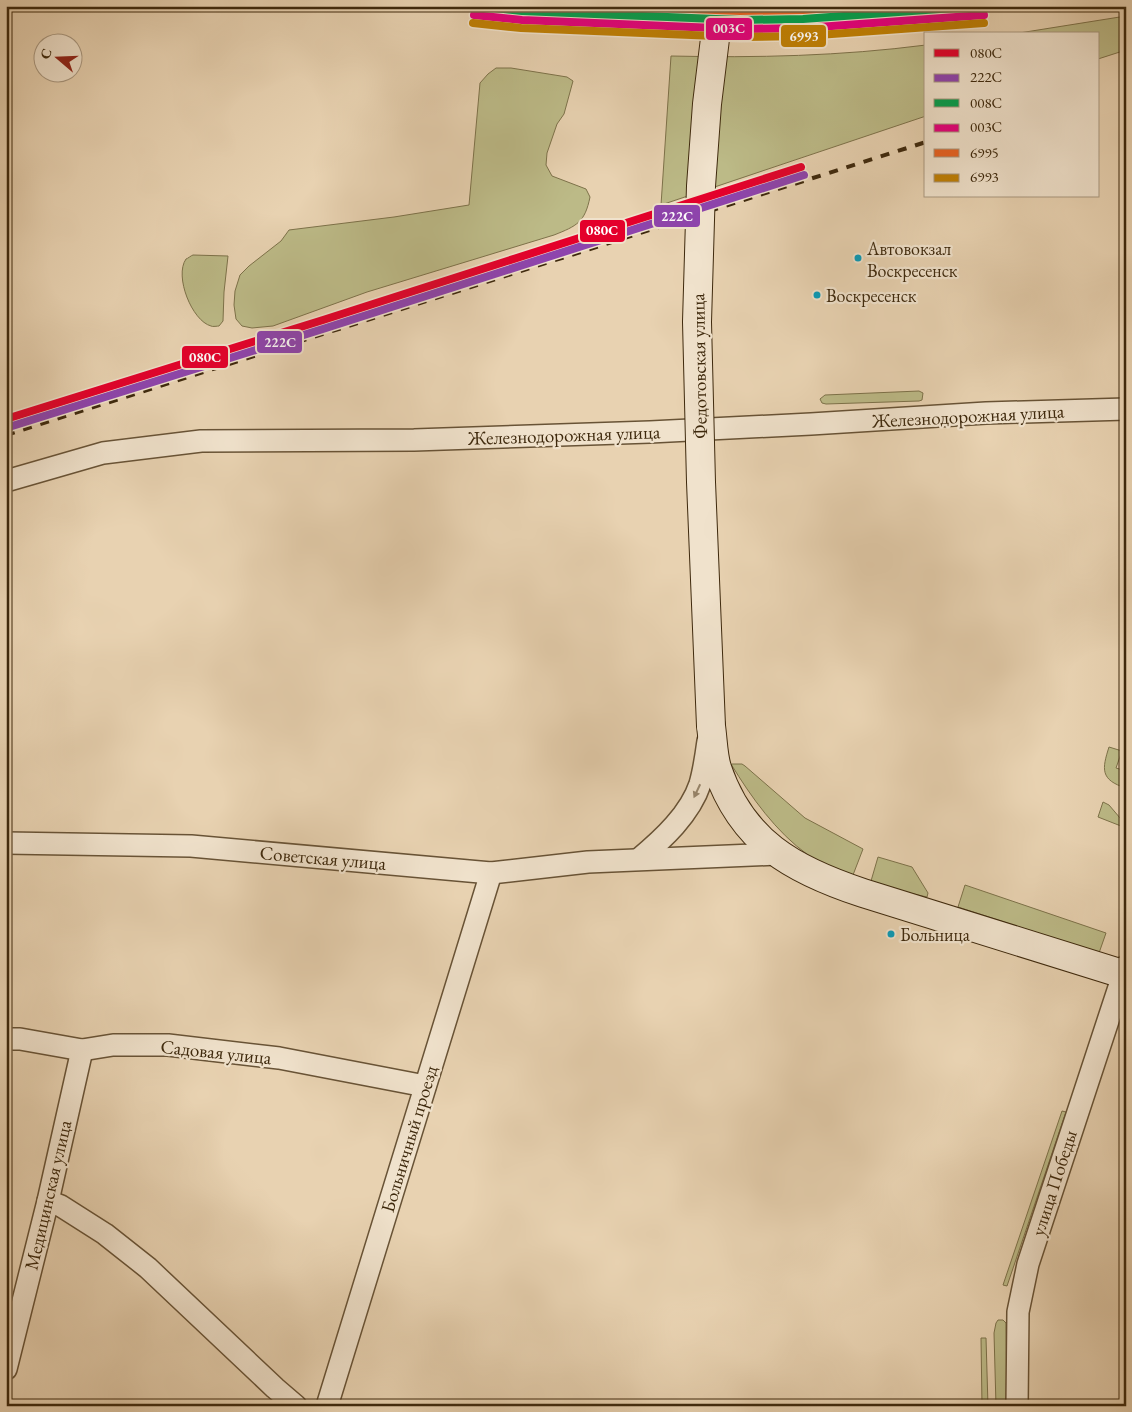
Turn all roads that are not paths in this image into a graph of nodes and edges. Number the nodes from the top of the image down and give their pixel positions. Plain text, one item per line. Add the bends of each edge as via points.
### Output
1 (720, 6) edge
2 (1126, 409) edge
3 (6, 481) edge
4 (711, 726) junction
5 (6, 843) edge
6 (777, 854) junction
7 (639, 859) junction
8 (490, 873) junction
9 (1125, 972) edge
10 (6, 1039) edge
11 (82, 1050) junction
12 (425, 1086) junction
13 (48, 1201) junction
14 (6, 1369) edge
15 (296, 1406) edge
16 (328, 1406) edge
17 (1017, 1406) edge

1 - 4 main road, Федотовская улица, bridge via 707,104 701,186 697,322
2 - 3 street, Железнодорожная улица via 414,440 201,440 103,454
4 - 6 main road via 717,766 728,794 747,825
4 -> 7 street via 700,786 690,806 656,845
5 - 8 street, Советская улица via 191,846
6 - 7 street, Советская улица
6 - 9 main road via 835,884
7 - 8 street, Советская улица
8 - 12 street, Больничный проезд
9 - 17 street, улица Победы via 1028,1264 1018,1312
10 - 11 street, Садовая улица
11 - 12 street, Садовая улица via 113,1045 168,1045 279,1058
11 - 13 street, Медицинская улица
12 - 16 street, Больничный проезд
13 - 14 street, Медицинская улица
13 - 15 street via 62,1206 105,1234 148,1268

